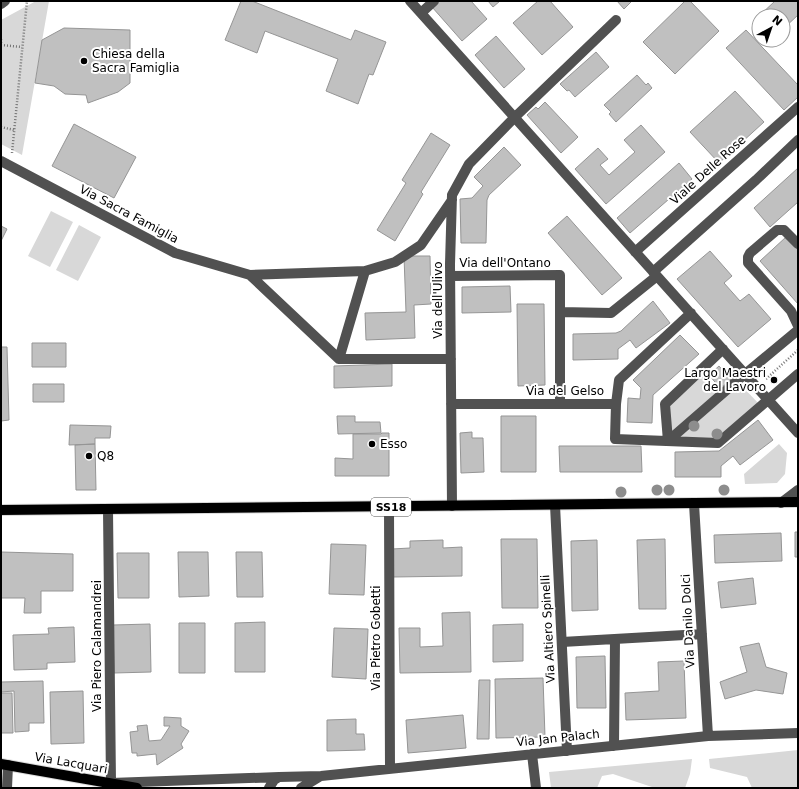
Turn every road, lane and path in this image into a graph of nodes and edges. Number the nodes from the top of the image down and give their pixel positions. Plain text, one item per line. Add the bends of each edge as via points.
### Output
1 (5, 1) edge
2 (27, 1) edge
3 (410, 1) edge
4 (434, 1) edge
5 (1, 4) edge
6 (421, 13) junction
7 (616, 20) dead end
8 (1, 40) edge
9 (1, 44) edge
10 (22, 47) junction
11 (798, 107) edge
12 (515, 117) junction
13 (1, 127) edge
14 (14, 130) junction
15 (798, 140) edge
16 (1, 160) edge
17 (10, 166) junction
18 (452, 200) junction
19 (798, 244) edge
20 (636, 252) junction
21 (365, 271) junction
22 (655, 274) junction
23 (250, 275) junction
24 (450, 276) junction
25 (560, 312) junction
26 (691, 313) junction
27 (798, 326) edge
28 (798, 330) edge
29 (723, 349) junction
30 (798, 350) edge
31 (339, 359) junction
32 (451, 359) junction
33 (745, 374) junction
34 (798, 374) edge
35 (756, 387) junction
36 (768, 400) junction
37 (451, 404) junction
38 (560, 404) junction
39 (616, 404) junction
40 (798, 433) edge
41 (668, 441) junction
42 (798, 490) edge
43 (798, 502) edge
44 (781, 503) junction
45 (694, 504) junction
46 (556, 505) junction
47 (452, 506) junction
48 (389, 507) junction
49 (1, 510) edge
50 (108, 510) junction
51 (702, 634) junction
52 (615, 639) junction
53 (562, 642) junction
54 (798, 733) edge
55 (708, 736) junction
56 (614, 746) junction
57 (567, 750) junction
58 (532, 754) junction
59 (5, 765) edge
60 (390, 769) junction
61 (321, 776) junction
62 (278, 777) junction
63 (111, 783) junction
64 (7, 788) edge
65 (137, 788) edge
66 (269, 788) edge
67 (301, 788) edge
68 (314, 788) edge
69 (536, 788) edge

1 - 5 street
2 - 10 path
3 - 6 street
4 - 6 street
6 - 12 street
7 - 12 street, Via dell'Ulivo
8 - 9 path
9 - 10 path
10 - 14 path
11 - 20 street, Viale Delle Rose
12 - 18 street, Via dell'Ulivo via 470,164 452,195
12 - 20 street
13 - 14 path
14 - 17 path
15 - 22 street
16 - 17 street, Via Sacra Famiglia
17 - 23 street, Via Sacra Famiglia via 175,253
18 - 21 street, Via Sacra Famiglia via 421,245 395,262
18 - 24 street, Via dell'Ulivo
19 - 27 street via 784,230 777,230 750,253 748,258 748,263 791,311
20 - 22 street
21 - 23 street, Via Sacra Famiglia
21 - 31 street
22 - 25 street via 611,313
22 - 26 street
23 - 31 street, Via Sacra Famiglia
24 - 25 street, Via dell'Ontano via 560,275
24 - 32 street, Via dell'Ulivo
25 - 38 street
26 - 29 street
26 - 39 street via 618,380
28 - 33 street
29 - 33 street
29 - 41 street via 665,404
30 - 35 path
31 - 32 street
32 - 37 street, Via dell'Ulivo
33 - 35 street
33 - 41 street
34 - 36 street, Via del Gelso
35 - 36 street
36 - 40 street
36 - 41 street, Via del Gelso via 718,443
37 - 38 street, Via del Gelso
37 - 47 street, Via dell'Ulivo
38 - 39 street, Via del Gelso
39 - 41 street, Via del Gelso via 615,439
42 - 44 street
43 - 44 main road, SS18
44 - 45 main road, SS18
45 - 46 main road, SS18
45 - 51 street, Via Danilo Dolci
46 - 47 main road, SS18
46 - 53 street, Via Altiero Spinelli
47 - 48 main road, SS18
48 - 50 main road, SS18
48 - 60 street, Via Pietro Gobetti
49 - 50 main road, SS18
50 - 63 street, Via Piero Calamandrei
51 - 52 street
51 - 55 street, Via Danilo Dolci
52 - 53 street
52 - 56 street
53 - 57 street, Via Altiero Spinelli
54 - 55 street, Via Jan Palach
55 - 56 street, Via Jan Palach
56 - 57 street, Via Jan Palach
57 - 58 street, Via Jan Palach
58 - 60 street, Via Jan Palach
58 - 69 street
59 - 63 main road, Via Lacquari
59 - 64 street
60 - 61 street, Via Jan Palach
61 - 62 street, Via Jan Palach
61 - 67 street
61 - 68 street
62 - 63 street, Via Jan Palach
62 - 66 street
63 - 65 main road, Via Lacquari

